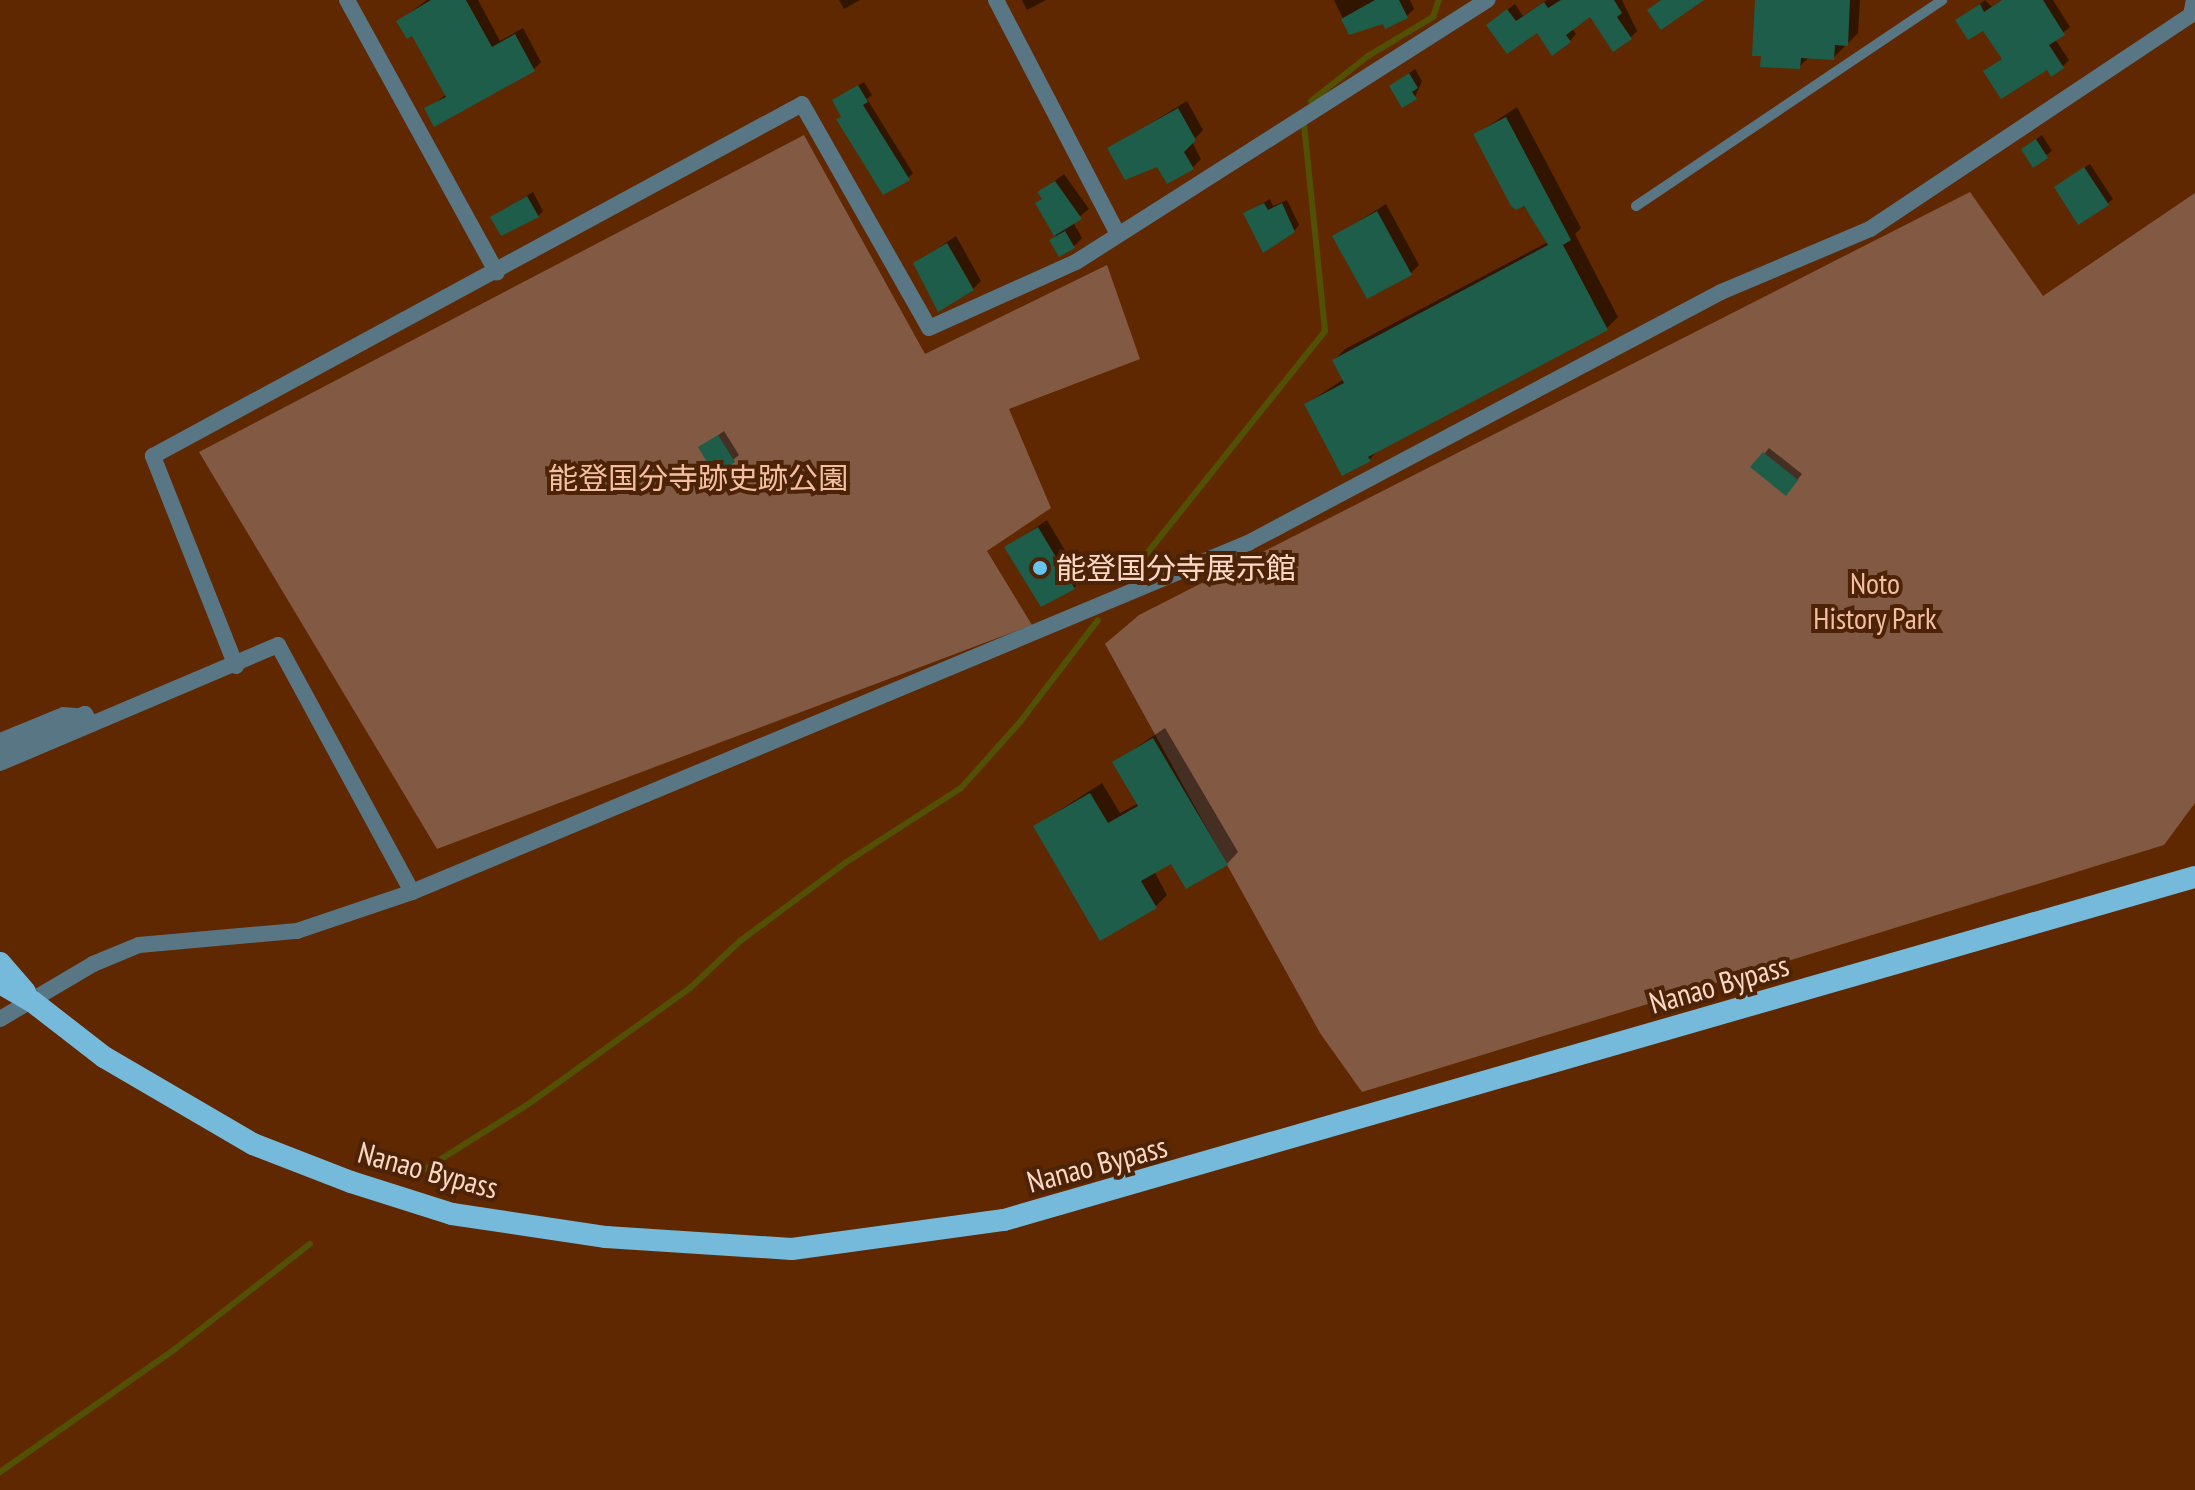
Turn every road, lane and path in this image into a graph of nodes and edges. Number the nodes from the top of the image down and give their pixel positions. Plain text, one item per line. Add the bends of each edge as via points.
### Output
1 (347, 0) edge
2 (996, 0) edge
3 (1488, 0) edge
4 (1942, 0) edge
5 (2194, 0) edge
6 (1636, 206) dead end
7 (1117, 232) junction
8 (497, 273) junction
9 (236, 666) junction
10 (88, 719) junction
11 (0, 738) edge
12 (0, 749) edge
13 (0, 763) edge
14 (2195, 877) edge
15 (412, 892) junction
16 (0, 963) edge
17 (0, 983) edge
18 (33, 1002) junction
19 (0, 1019) edge

1 - 8 street
2 - 7 street
3 - 7 street
4 - 6 lane
5 - 15 street via 2191,15 1870,229 1721,292 1261,536 754,753
7 - 8 street via 1076,262 929,328 802,104
8 - 9 street via 153,456
9 - 10 street
9 - 15 street via 278,645
10 - 11 lane via 63,712
10 - 12 street
10 - 13 street
14 - 18 highway, Nanao Bypass via 1238,1157 1004,1220 792,1249 606,1237 468,1217 351,1182 253,1144 104,1057
15 - 18 street via 297,931 139,945 93,964
16 - 18 highway, Nanao Bypass
17 - 18 highway, Nanao Bypass
18 - 19 street

